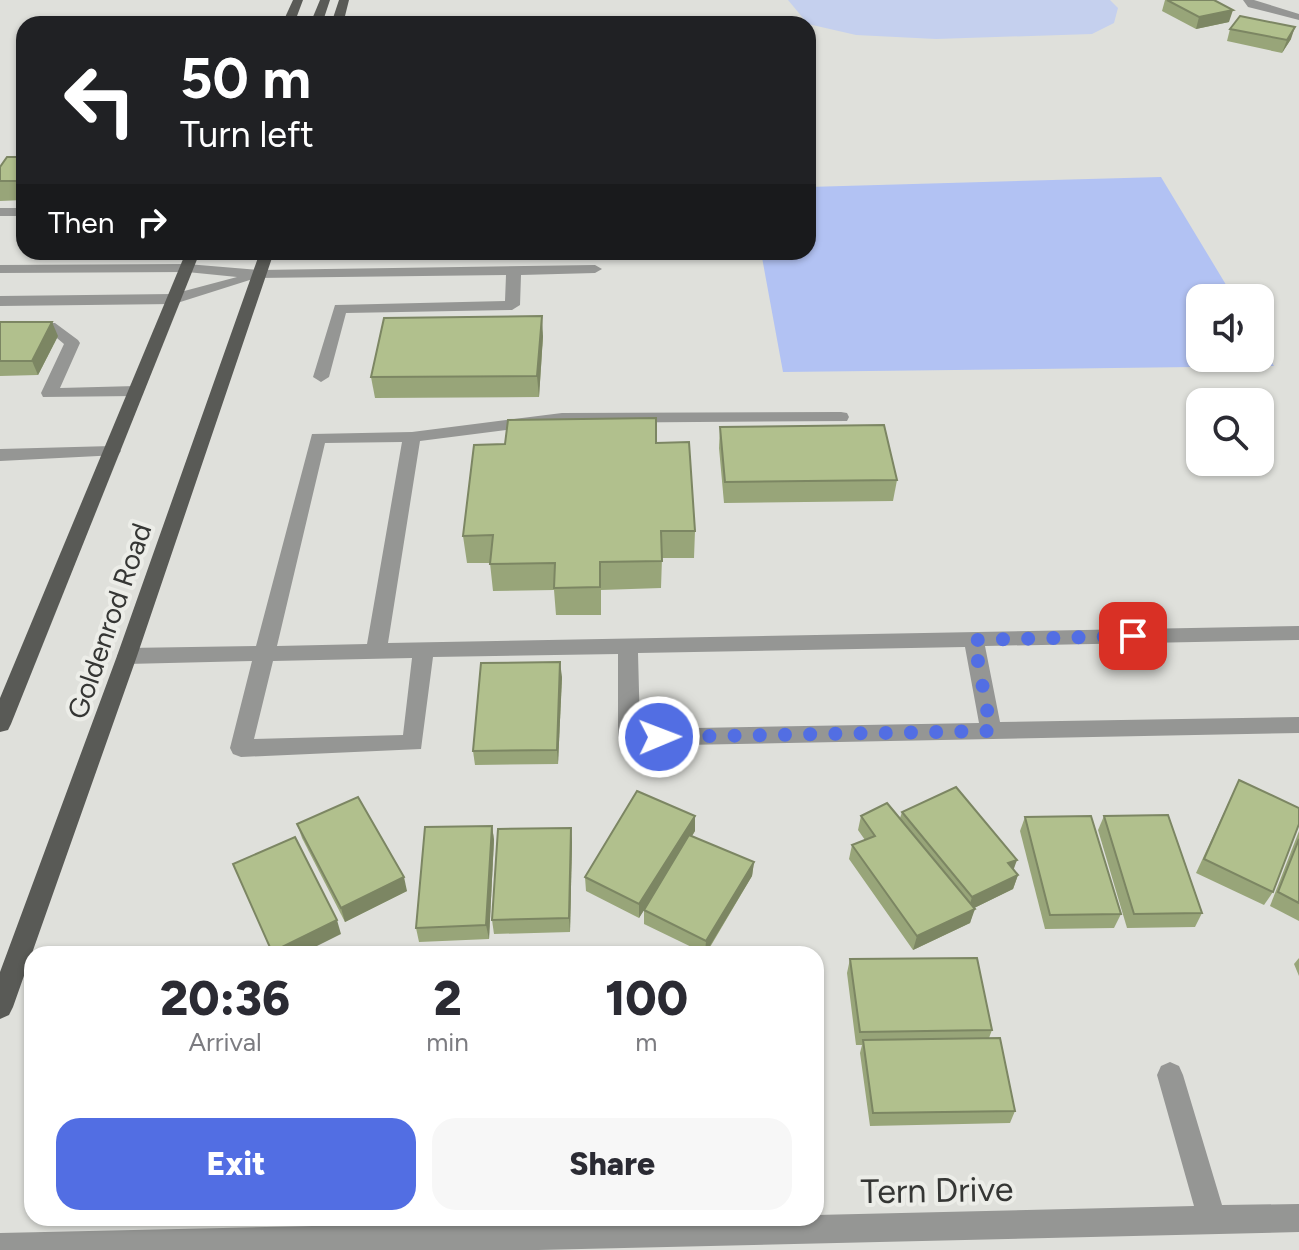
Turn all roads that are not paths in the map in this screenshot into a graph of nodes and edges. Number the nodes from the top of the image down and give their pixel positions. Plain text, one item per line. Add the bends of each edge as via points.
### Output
1 (1248, 0) edge
2 (1299, 17) edge
3 (190, 260) edge
4 (264, 260) edge
5 (490, 260) edge
6 (187, 268) junction
7 (0, 269) edge
8 (595, 269) dead end
9 (489, 271) junction
10 (514, 271) junction
11 (260, 274) junction
12 (174, 299) junction
13 (0, 301) edge
14 (0, 328) edge
15 (321, 377) dead end
16 (136, 391) junction
17 (841, 417) dead end
18 (412, 437) junction
19 (112, 451) junction
20 (0, 455) edge
21 (1297, 637) edge
22 (974, 640) junction
23 (628, 647) junction
24 (423, 651) junction
25 (376, 652) junction
26 (262, 654) junction
27 (127, 656) junction
28 (0, 724) edge
29 (1299, 725) edge
30 (991, 731) junction
31 (0, 1007) edge
32 (1170, 1075) dead end
33 (1299, 1218) edge
34 (1212, 1220) junction
35 (824, 1224) edge
36 (657, 1226) edge
37 (472, 1228) edge
38 (0, 1248) edge

1 - 2 street
3 - 6 main road, Goldenrod Road
4 - 11 main road, Goldenrod Road
5 - 9 street
6 - 7 street
6 - 11 street
6 - 12 main road, Goldenrod Road
8 - 10 street
9 - 10 street
9 - 11 street
10 - 15 street via 512,305 340,308
11 - 12 street
11 - 27 main road, Goldenrod Road
12 - 13 street
12 - 16 main road, Goldenrod Road
14 - 16 street via 55,328 72,343 49,393
16 - 19 main road, Goldenrod Road
17 - 18 street via 562,418
18 - 25 street
18 - 26 street via 318,438
19 - 20 street
19 - 28 main road, Goldenrod Road
21 - 22 street
22 - 23 street
22 - 30 street
23 - 24 street
23 - 30 street via 629,738
24 - 25 street
24 - 26 street via 413,743 241,748
25 - 26 street
26 - 27 street
27 - 31 main road, Goldenrod Road
29 - 30 street
32 - 34 street
33 - 34 street, Tern Drive
34 - 35 street, Tern Drive
36 - 37 street, Tern Drive
37 - 38 street, Tern Drive

